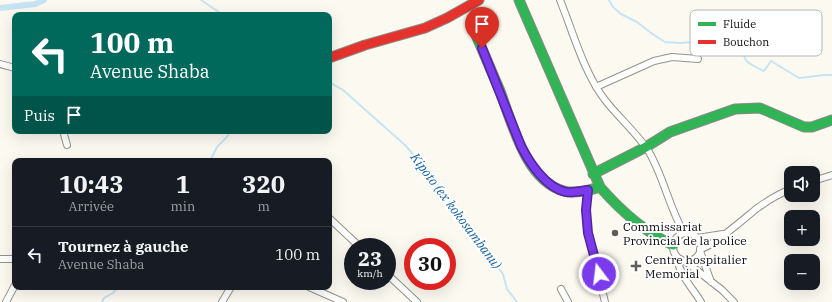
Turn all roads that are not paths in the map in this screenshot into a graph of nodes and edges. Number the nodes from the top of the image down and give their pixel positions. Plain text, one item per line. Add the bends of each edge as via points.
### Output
1 (479, 0) edge
2 (518, 0) edge
3 (560, 0) edge
4 (476, 35) dead end
5 (332, 57) edge
6 (698, 59) dead end
7 (0, 64) edge
8 (12, 67) edge
9 (596, 87) junction
10 (832, 120) edge
11 (64, 134) edge
12 (67, 146) dead end
13 (646, 147) junction
14 (593, 174) junction
15 (832, 176) edge
16 (820, 179) edge
17 (600, 187) junction
18 (588, 190) junction
19 (784, 192) edge
20 (332, 221) edge
21 (684, 233) junction
22 (725, 233) junction
23 (350, 238) edge
24 (697, 238) junction
25 (673, 245) junction
26 (700, 250) junction
27 (677, 257) junction
28 (0, 259) edge
29 (12, 259) edge
30 (686, 261) junction
31 (396, 282) edge
32 (712, 282) junction
33 (561, 289) dead end
34 (12, 290) edge
35 (229, 290) edge
36 (316, 290) edge
37 (6, 302) edge
38 (222, 302) edge
39 (343, 302) edge
40 (417, 302) edge
41 (568, 302) edge
42 (605, 302) edge
43 (700, 302) edge
44 (734, 302) edge

1 - 5 street via 425,28
2 - 14 street
3 - 9 street
4 - 18 street via 529,161 539,174 561,190
6 - 9 street via 672,57 654,61
7 - 8 street
9 - 13 street
10 - 13 street via 804,127 760,108 735,109 670,132
11 - 12 street
13 - 14 street
13 - 21 street via 656,164
14 - 17 street
15 - 16 street
17 - 18 street
17 - 25 street via 612,202 652,234
18 - 42 street via 588,233
19 - 22 street
20 - 23 street
21 - 24 street via 694,234
21 - 25 street via 675,239
22 - 24 street
22 - 26 street via 708,247
24 - 26 street
25 - 27 street
26 - 30 street via 694,258
26 - 32 street
27 - 30 street
27 - 43 street via 684,278
28 - 29 street
30 - 32 street
31 - 40 street
32 - 44 street
33 - 41 street
34 - 37 street
35 - 38 street
36 - 39 street

